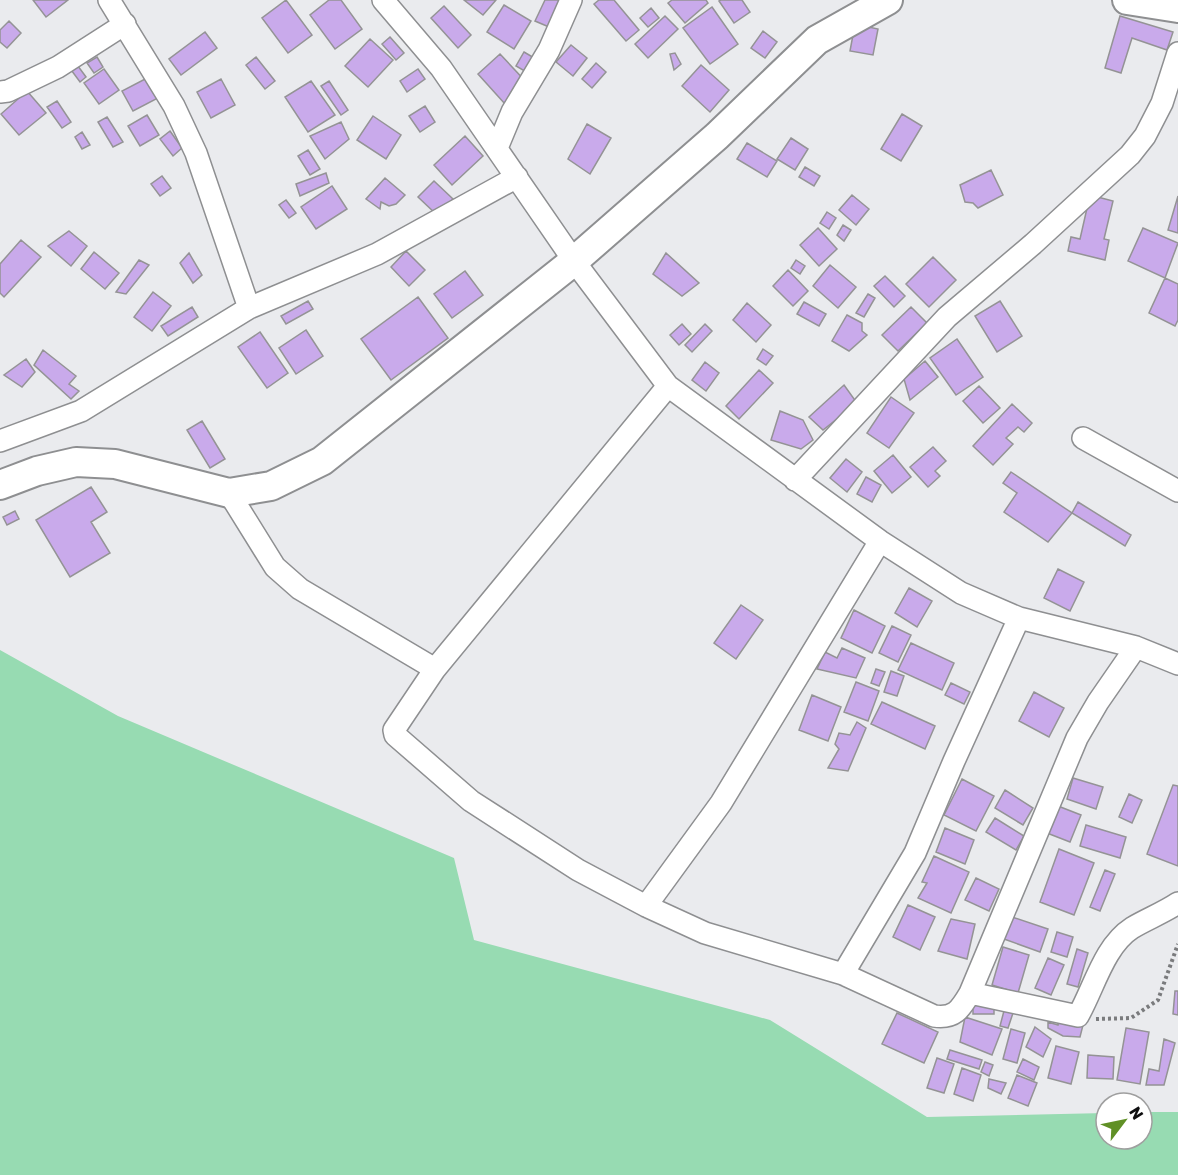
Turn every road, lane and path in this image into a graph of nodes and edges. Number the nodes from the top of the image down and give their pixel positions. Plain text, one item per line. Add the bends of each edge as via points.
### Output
1 (109, 0) edge
2 (383, 0) edge
3 (572, 0) edge
4 (888, 0) edge
5 (1127, 0) edge
6 (1165, 4) edge
7 (125, 24) junction
8 (1178, 53) edge
9 (0, 92) edge
10 (497, 148) junction
11 (517, 177) junction
12 (574, 261) junction
13 (249, 308) junction
14 (668, 386) junction
15 (1083, 438) dead end
16 (0, 441) edge
17 (795, 480) junction
18 (0, 485) edge
19 (1178, 491) edge
20 (229, 493) junction
21 (880, 541) junction
22 (1020, 618) junction
23 (1137, 647) junction
24 (1178, 664) edge
25 (435, 669) junction
26 (1178, 903) edge
27 (646, 906) junction
28 (1178, 944) edge
29 (843, 974) junction
30 (970, 993) junction
31 (1078, 1016) junction

1 - 7 street
2 - 10 street via 441,68
3 - 10 street
4 - 12 street via 817,40 717,136
5 - 6 street
7 - 9 street via 58,67
7 - 13 street via 174,106 196,153
8 - 17 street via 1162,103 1130,155 947,317
10 - 11 street
11 - 12 street
11 - 13 street via 377,254
12 - 14 street
12 - 20 street via 322,461 271,486
13 - 16 street via 81,411
14 - 17 street
14 - 25 street
15 - 19 street
17 - 21 street
18 - 20 street via 76,462 115,464
20 - 25 street via 275,567 300,589
21 - 22 street via 961,593
21 - 27 street via 721,802
22 - 23 street
22 - 29 street via 915,854
23 - 24 street
23 - 30 street via 1098,702 1065,763
25 - 27 street via 394,730 399,740 471,801 578,870
26 - 31 street via 1119,940
27 - 29 street via 705,933
28 - 31 path via 1158,1000 1131,1018 1102,1021
29 - 30 street via 934,1016 947,1018 959,1011
30 - 31 street

